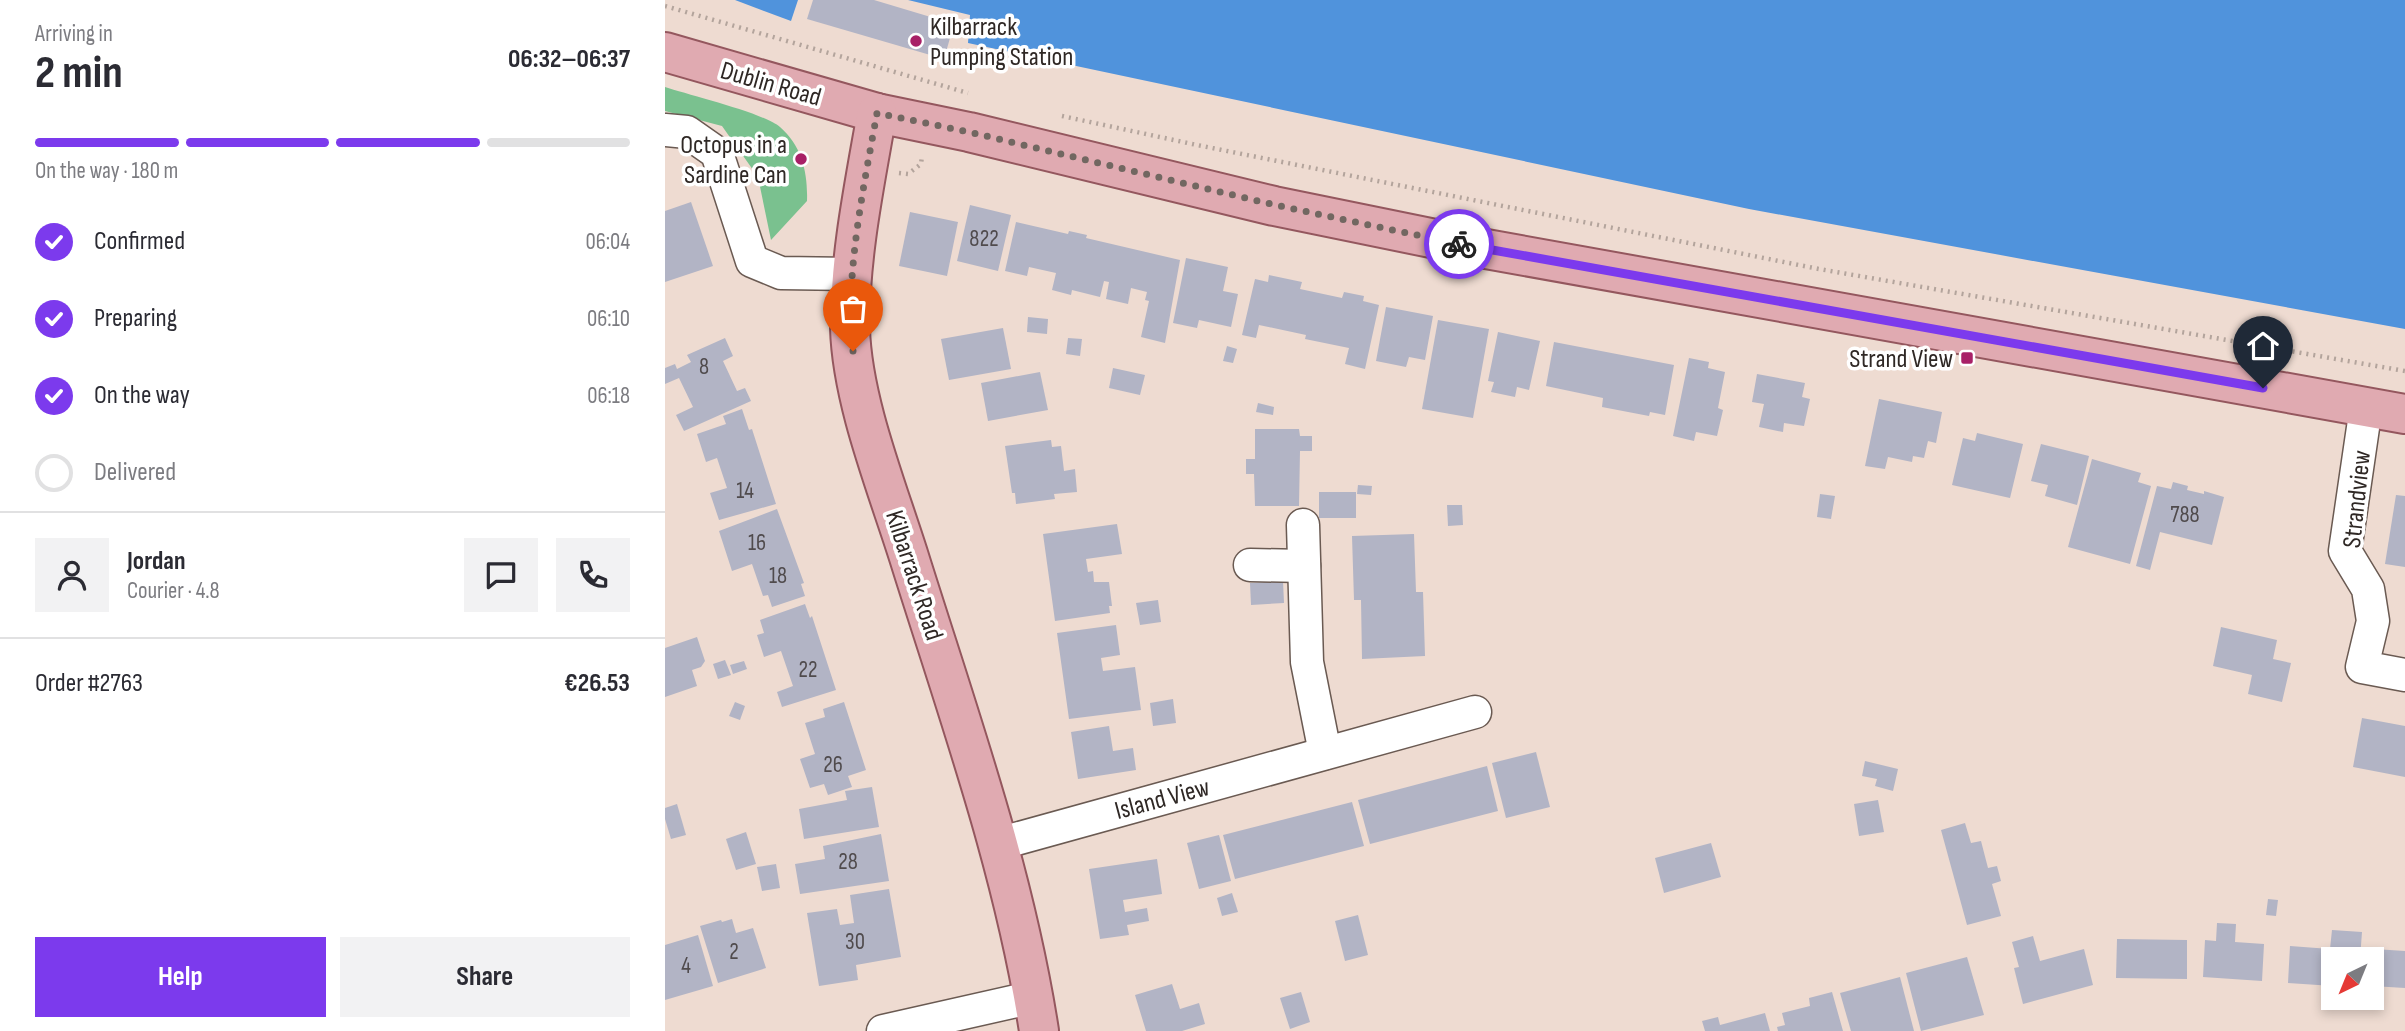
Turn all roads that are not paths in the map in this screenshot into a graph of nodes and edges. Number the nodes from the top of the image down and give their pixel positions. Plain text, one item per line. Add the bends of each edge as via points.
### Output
1 (665, 52) edge
2 (877, 113) junction
3 (665, 130) edge
4 (853, 274) junction
5 (2366, 407) junction
6 (2405, 414) edge
7 (1303, 525) dead end
8 (1250, 565) dead end
9 (1304, 566) junction
10 (2405, 675) edge
11 (1475, 712) dead end
12 (1325, 753) junction
13 (999, 844) junction
14 (1037, 1014) edge
15 (883, 1031) edge

1 - 2 main road, Dublin Road
2 - 4 main road, Kilbarrack Road
2 - 5 main road, Dublin Road via 1475,247
3 - 4 street via 687,132 717,153 752,261 781,273
4 - 13 main road, Kilbarrack Road via 850,329 858,394
5 - 6 main road, Dublin Road
5 - 10 street, Strandview via 2345,551 2368,589 2373,621 2362,667
7 - 9 street
8 - 9 street
9 - 12 street via 1307,662
11 - 12 street, Island View
12 - 13 street, Island View
13 - 14 main road, Kilbarrack Road
14 - 15 street

